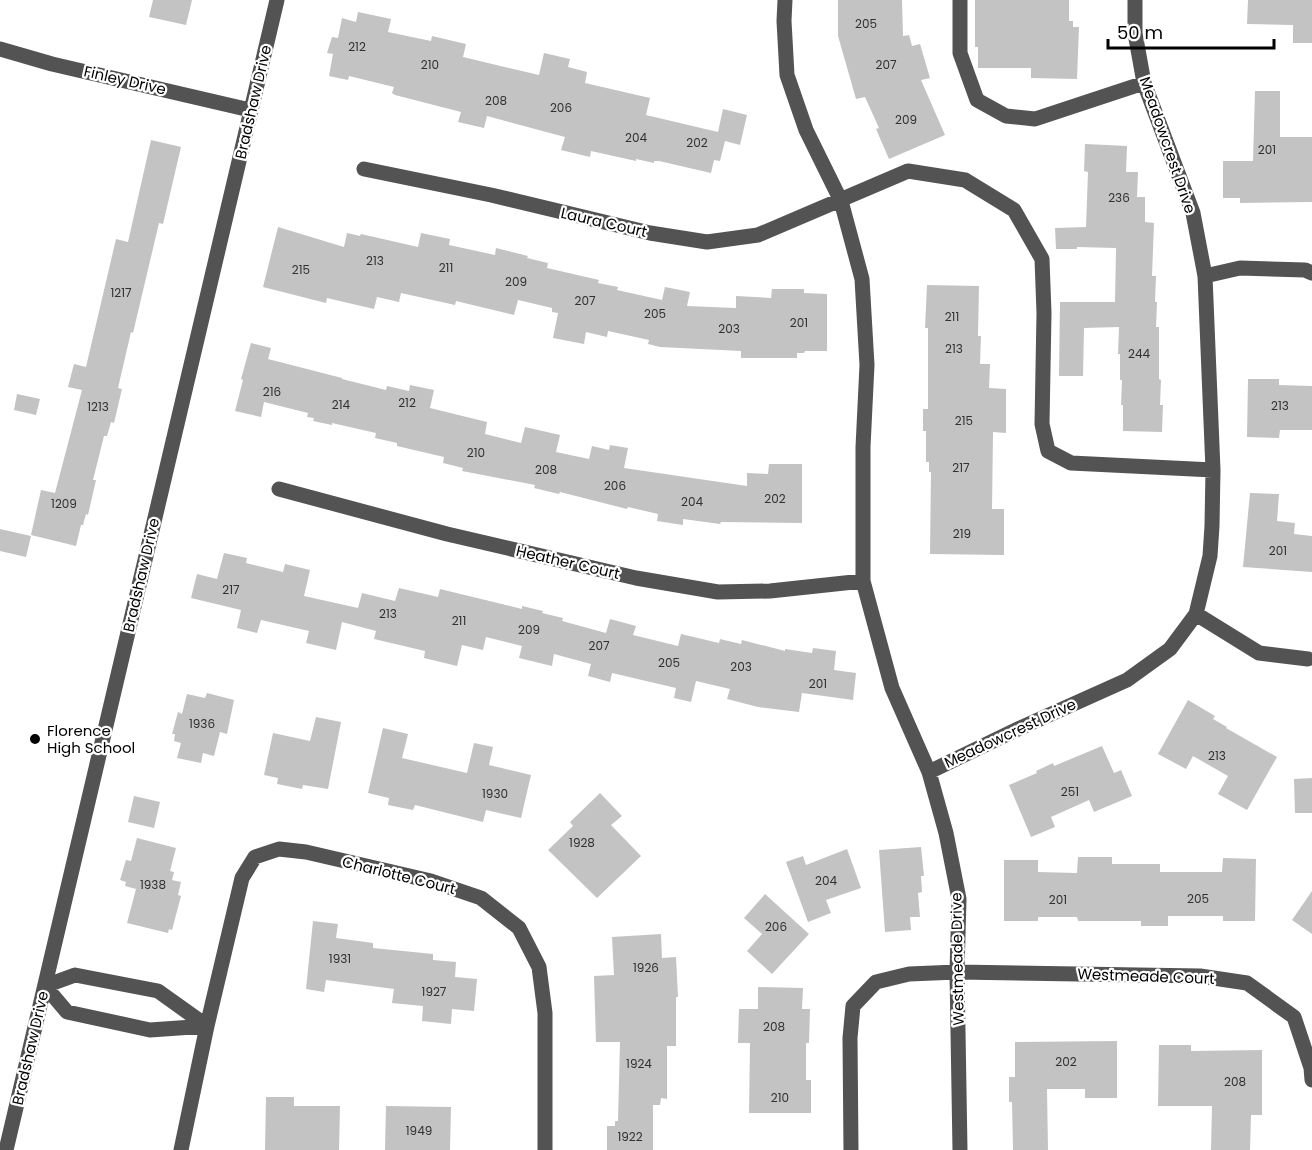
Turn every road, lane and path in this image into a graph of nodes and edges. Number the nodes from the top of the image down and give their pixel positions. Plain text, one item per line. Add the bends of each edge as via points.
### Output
1 (277, 0) edge
2 (785, 0) edge
3 (960, 0) edge
4 (1135, 0) edge
5 (0, 49) edge
6 (1144, 83) junction
7 (250, 110) junction
8 (364, 169) dead end
9 (841, 201) junction
10 (1312, 273) edge
11 (1205, 276) junction
12 (1213, 470) junction
13 (279, 489) dead end
14 (863, 581) junction
15 (1196, 614) junction
16 (1308, 659) dead end
17 (929, 772) junction
18 (957, 972) junction
19 (45, 986) junction
20 (207, 1026) junction
21 (1312, 1080) edge
22 (6, 1150) edge
23 (181, 1150) edge
24 (545, 1150) edge
25 (851, 1150) edge
26 (960, 1150) edge

1 - 7 street, Bradshaw Drive
2 - 9 street, Meadowcrest Drive via 787,75 806,130
3 - 6 street via 960,53 977,100 1006,116 1035,119
4 - 6 street, Meadowcrest Drive via 1135,33
5 - 7 street, Finley Drive
6 - 11 street, Meadowcrest Drive via 1193,213
7 - 19 street, Bradshaw Drive
8 - 9 street, Laura Court via 706,243 758,235
9 - 12 street, Laura Court via 908,171 965,180 1014,210 1042,259 1042,424 1048,451 1071,463
9 - 14 street, Meadowcrest Drive via 862,279 867,365
10 - 11 street via 1240,268
11 - 12 street, Meadowcrest Drive
12 - 15 street, Meadowcrest Drive via 1210,556
13 - 14 street, Heather Court via 447,534 636,578 718,592
14 - 17 street, Meadowcrest Drive via 892,688
15 - 16 street via 1259,653
15 - 17 street, Meadowcrest Drive via 1170,649 1127,680
17 - 18 street, Westmeade Drive via 959,899
18 - 21 street, Westmeade Court via 1200,976 1247,982 1294,1017
18 - 25 street, Westmeade Court via 909,974 876,982 853,1006
18 - 26 street, Westmeade Drive
19 - 20 street via 67,1012 150,1030
19 - 20 street via 75,975 158,991
19 - 22 street, Bradshaw Drive
20 - 23 street, Charlotte Court
20 - 24 street, Charlotte Court via 242,878 255,857 279,849 306,852 431,881 481,898 519,928 538,967 545,1012

